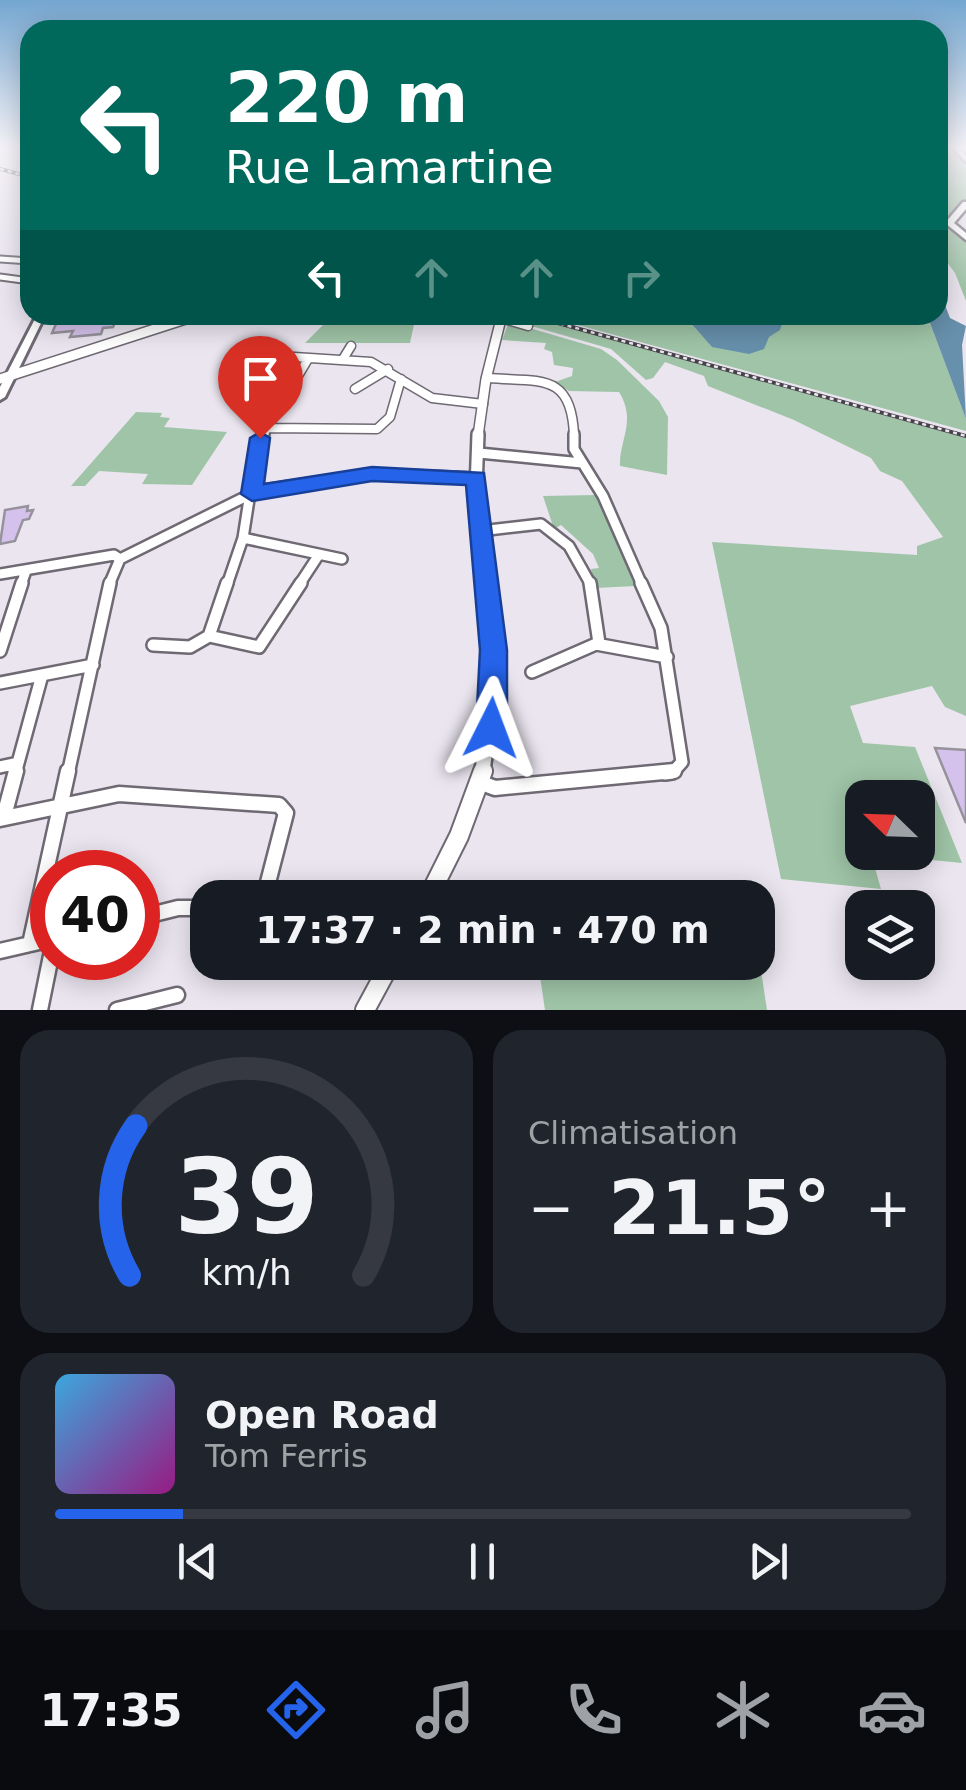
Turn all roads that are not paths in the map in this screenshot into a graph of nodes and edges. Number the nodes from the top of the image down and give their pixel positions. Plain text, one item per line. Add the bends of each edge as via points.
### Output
1 (966, 204) edge
2 (966, 216) edge
3 (966, 236) edge
4 (32, 325) edge
5 (168, 325) edge
6 (499, 325) edge
7 (350, 346) dead end
8 (279, 356) dead end
9 (308, 359) junction
10 (343, 359) junction
11 (388, 370) junction
12 (488, 378) junction
13 (3, 379) edge
14 (401, 379) junction
15 (355, 388) dead end
16 (415, 390) junction
17 (395, 394) junction
18 (0, 397) edge
19 (483, 404) junction
20 (267, 428) junction
21 (479, 453) junction
22 (582, 463) junction
23 (476, 478) junction
24 (252, 494) junction
25 (480, 531) junction
26 (243, 538) junction
27 (318, 556) junction
28 (120, 559) junction
29 (342, 559) dead end
30 (26, 570) junction
31 (0, 574) edge
32 (208, 636) junction
33 (599, 643) junction
34 (153, 645) dead end
35 (1, 646) edge
36 (666, 657) junction
37 (93, 665) junction
38 (532, 672) dead end
39 (42, 675) junction
40 (0, 683) edge
41 (18, 763) junction
42 (0, 767) edge
43 (479, 782) junction
44 (60, 805) junction
45 (2, 817) edge
46 (50, 850) edge
47 (269, 880) edge
48 (437, 880) edge
49 (190, 908) edge
50 (160, 912) edge
51 (30, 944) edge
52 (0, 952) edge
53 (46, 980) edge
54 (381, 980) edge
55 (177, 994) dead end
56 (40, 1010) edge
57 (117, 1010) edge
58 (365, 1010) edge

1 - 3 highway via 949,222
2 - 3 highway via 955,224
4 - 13 main road
5 - 13 street
6 - 12 street
7 - 10 street
8 - 9 street
9 - 10 street
9 - 20 street
10 - 11 street
11 - 14 street
11 - 15 street
12 - 19 street
12 - 22 street via 546,382 563,390 575,412 572,443
13 - 18 main road
14 - 16 street
14 - 17 street
16 - 17 street
16 - 19 street via 443,401
17 - 20 street via 390,416 377,430
19 - 21 street
20 - 24 street via 257,448
21 - 22 street
21 - 23 street
22 - 36 street via 657,617
23 - 24 street via 372,474
23 - 25 street
24 - 26 street
24 - 28 street
25 - 33 street via 541,524 576,551 586,566
25 - 43 street via 494,685
26 - 27 street
26 - 32 street
27 - 29 street
27 - 32 street via 259,647
28 - 30 street
28 - 37 street
30 - 31 street
30 - 35 street
32 - 34 street via 190,647
33 - 36 street
33 - 38 street via 553,669
36 - 43 street via 680,769 495,788
37 - 39 street
37 - 44 street
39 - 40 street
39 - 41 street
41 - 42 street
41 - 45 street
43 - 48 street
44 - 45 street
44 - 46 street
44 - 47 street via 119,794 279,805 286,813
49 - 50 street
51 - 52 street
53 - 56 street
54 - 58 street
55 - 57 street

